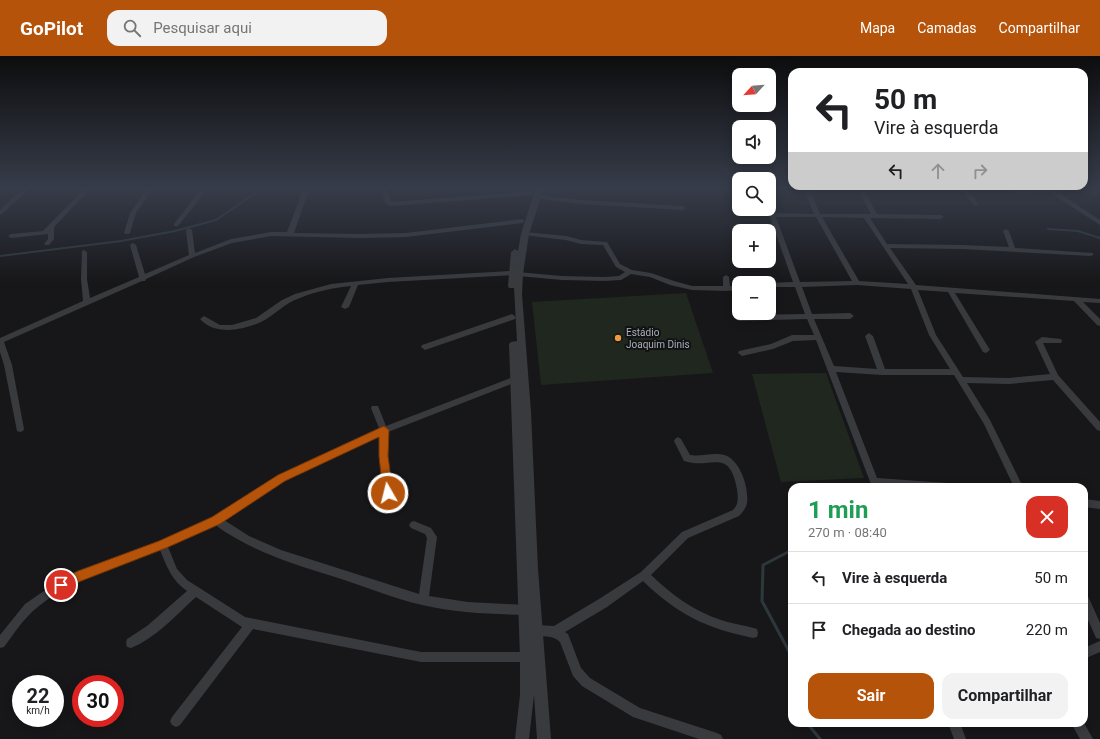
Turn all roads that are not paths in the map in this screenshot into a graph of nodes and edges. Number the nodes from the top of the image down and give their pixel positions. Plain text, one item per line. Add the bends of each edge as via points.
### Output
1 (59, 219) edge
2 (131, 219) edge
3 (180, 219) edge
4 (295, 219) edge
5 (529, 219) edge
6 (774, 219) edge
7 (820, 219) edge
8 (867, 219) edge
9 (522, 221) joint
10 (176, 224) dead end
11 (51, 228) junction
12 (189, 230) dead end
13 (1006, 231) dead end
14 (127, 233) dead end
15 (290, 234) junction
16 (525, 234) junction
17 (11, 236) dead end
18 (47, 244) dead end
19 (133, 245) dead end
20 (884, 246) junction
21 (1013, 250) junction
22 (84, 252) dead end
23 (1091, 254) dead end
24 (192, 256) junction
25 (630, 272) junction
26 (515, 273) junction
27 (726, 276) dead end
28 (143, 279) junction
29 (797, 283) junction
30 (857, 283) junction
31 (355, 284) junction
32 (776, 284) edge
33 (914, 288) junction
34 (727, 289) junction
35 (732, 289) edge
36 (950, 290) junction
37 (1076, 299) junction
38 (1100, 302) edge
39 (87, 303) junction
40 (345, 307) dead end
41 (809, 316) junction
42 (850, 316) dead end
43 (512, 317) junction
44 (776, 317) edge
45 (204, 319) dead end
46 (1100, 323) edge
47 (869, 336) dead end
48 (819, 337) junction
49 (0, 341) edge
50 (1058, 341) dead end
51 (425, 347) dead end
52 (986, 350) dead end
53 (742, 353) dead end
54 (831, 369) junction
55 (882, 372) junction
56 (955, 372) junction
57 (1054, 377) junction
58 (516, 379) junction
59 (961, 380) junction
60 (375, 408) dead end
61 (1100, 428) edge
62 (20, 429) dead end
63 (384, 430) junction
64 (678, 441) dead end
65 (875, 483) edge
66 (1017, 483) edge
67 (388, 493) dead end
68 (1088, 503) edge
69 (1100, 505) edge
70 (216, 520) junction
71 (414, 525) dead end
72 (162, 545) junction
73 (644, 575) junction
74 (194, 592) junction
75 (423, 600) junction
76 (1088, 608) edge
77 (525, 610) junction
78 (250, 624) junction
79 (536, 630) junction
80 (556, 631) junction
81 (753, 633) dead end
82 (1100, 634) edge
83 (0, 643) edge
84 (131, 643) dead end
85 (1100, 646) edge
86 (1088, 652) edge
87 (527, 657) junction
88 (176, 721) dead end
89 (956, 727) edge
90 (1080, 727) edge
91 (522, 739) edge
92 (544, 739) edge
93 (717, 739) edge
94 (960, 739) edge
95 (1087, 739) edge

1 - 11 street
2 - 14 street
3 - 10 street
4 - 15 street
5 - 16 street
6 - 29 street
7 - 30 street
8 - 20 street
9 - 15 street via 387,236
9 - 26 street
11 - 17 street via 39,235
11 - 18 street via 51,239
12 - 24 street
13 - 21 street
15 - 24 street via 254,236 231,241
16 - 25 street via 605,243 618,266
16 - 26 street
19 - 28 street
20 - 21 street
20 - 33 street
21 - 23 street
22 - 39 street
24 - 28 street
25 - 26 street via 621,278 604,279
25 - 34 street via 650,275 692,288
26 - 31 street
26 - 43 street
26 - 79 street via 526,412
27 - 34 street
28 - 39 street
29 - 30 street
29 - 32 street
29 - 41 street
30 - 33 street
31 - 40 street
31 - 45 street via 315,290 297,296 259,320 232,328 219,327
33 - 36 street
33 - 56 street via 933,335
34 - 35 street
36 - 37 street
36 - 52 street
37 - 38 street
37 - 46 street
39 - 49 street
41 - 42 street
41 - 44 street
41 - 48 street
43 - 51 street
43 - 58 street
47 - 55 street
48 - 53 street via 792,338 773,346
48 - 54 street
49 - 62 street via 8,365
50 - 57 street via 1040,342
54 - 55 street
54 - 65 street
55 - 56 street
56 - 59 street
57 - 59 street via 997,381
57 - 61 street
58 - 63 street
58 - 77 street
59 - 66 street via 987,422
60 - 63 street
63 - 67 street
63 - 70 street via 281,478
64 - 73 street via 687,458 726,460 733,468 741,487 743,504 738,512 685,535
68 - 69 street
70 - 72 street
70 - 75 street via 253,542 309,564
71 - 75 street via 428,531 432,537
72 - 74 street via 174,572
72 - 83 street via 78,576 61,585 29,608
73 - 80 street
73 - 81 street via 667,598 704,620
74 - 78 street
74 - 84 street via 151,630
75 - 77 street via 464,607
76 - 82 street
77 - 87 street
78 - 87 street via 421,657
78 - 88 street
79 - 80 street
79 - 92 street
80 - 93 street via 564,638 577,672 586,682 637,713
85 - 86 street
87 - 91 street via 527,695
89 - 94 street
90 - 95 street

